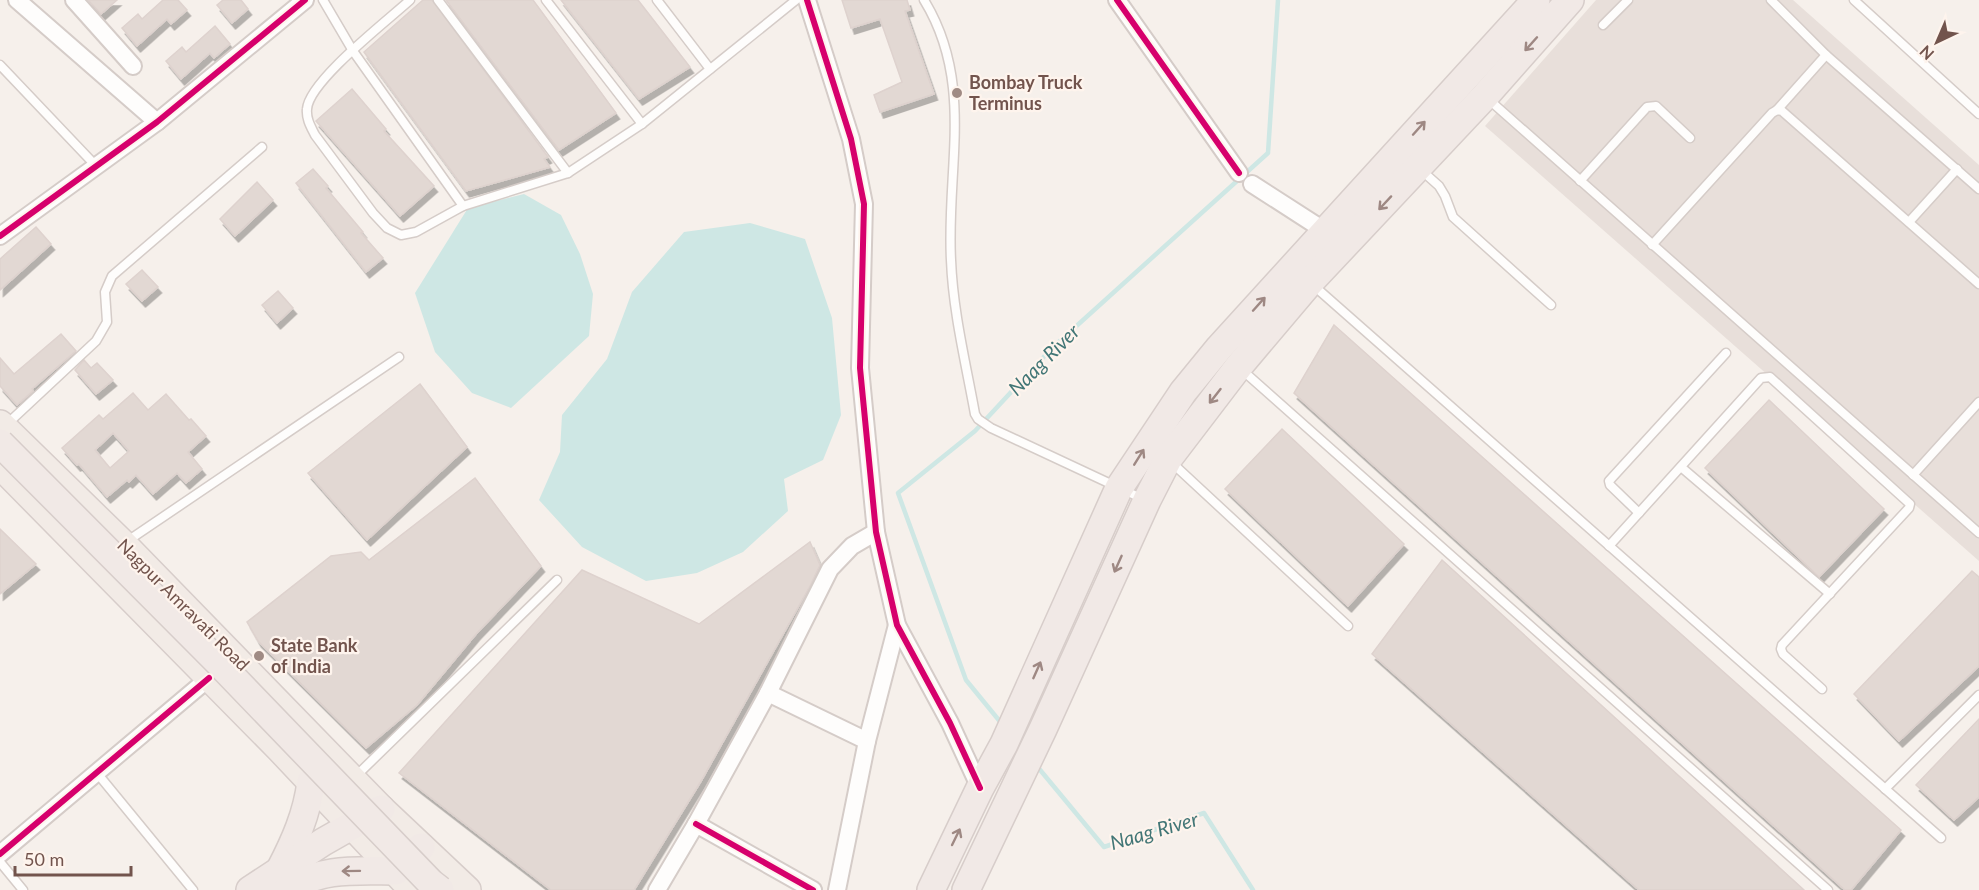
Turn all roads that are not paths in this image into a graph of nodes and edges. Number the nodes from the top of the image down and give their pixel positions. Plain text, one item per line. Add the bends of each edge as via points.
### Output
1 (17, 0) edge
2 (74, 0) edge
3 (305, 0) edge
4 (323, 0) edge
5 (410, 0) edge
6 (438, 0) edge
7 (546, 0) edge
8 (657, 0) edge
9 (796, 0) edge
10 (807, 0) edge
11 (924, 0) edge
12 (1117, 0) edge
13 (1536, 0) edge
14 (1570, 0) edge
15 (1628, 0) edge
16 (1771, 0) edge
17 (1854, 0) edge
18 (1603, 25) dead end
19 (353, 51) junction
20 (1826, 55) junction
21 (0, 65) edge
22 (134, 66) dead end
23 (710, 69) junction
24 (1475, 87) junction
25 (1777, 110) junction
26 (1979, 114) edge
27 (157, 122) junction
28 (642, 124) junction
29 (1690, 138) dead end
30 (262, 147) dead end
31 (97, 167) junction
32 (1418, 167) junction
33 (1957, 169) junction
34 (568, 173) junction
35 (1580, 181) junction
36 (1979, 189) edge
37 (463, 206) junction
38 (1909, 222) junction
39 (1325, 231) junction
40 (0, 236) edge
41 (1652, 245) junction
42 (1310, 282) junction
43 (1979, 284) edge
44 (1551, 305) dead end
45 (1726, 353) dead end
46 (399, 357) dead end
47 (1229, 357) junction
48 (1979, 402) edge
49 (1, 432) edge
50 (1168, 459) junction
51 (0, 465) edge
52 (1681, 467) junction
53 (1913, 475) junction
54 (1119, 488) junction
55 (1147, 500) junction
56 (1640, 513) junction
57 (876, 532) junction
58 (1979, 533) edge
59 (123, 544) junction
60 (1609, 546) junction
61 (557, 580) dead end
62 (1830, 594) junction
63 (897, 625) junction
64 (1348, 626) dead end
65 (209, 678) junction
66 (1822, 689) dead end
67 (768, 693) junction
68 (1979, 695) edge
69 (867, 741) junction
70 (97, 773) junction
71 (353, 780) junction
72 (311, 782) junction
73 (980, 789) junction
74 (1885, 789) junction
75 (381, 809) junction
76 (696, 824) junction
77 (352, 827) junction
78 (1941, 838) dead end
79 (421, 847) junction
80 (0, 855) edge
81 (0, 862) edge
82 (283, 880) edge
83 (404, 881) edge
84 (23, 890) edge
85 (193, 890) edge
86 (250, 890) edge
87 (440, 890) edge
88 (467, 890) edge
89 (657, 890) edge
90 (813, 890) edge
91 (837, 890) edge
92 (931, 890) edge
93 (966, 890) edge
94 (1827, 890) edge

1 - 27 street
2 - 22 street
3 - 27 street
4 - 19 lane
5 - 19 lane
6 - 34 lane
7 - 28 lane
8 - 23 lane
9 - 23 lane
10 - 57 street via 851,139 864,204 860,368
11 - 54 lane via 945,46 956,112 951,263 975,414 987,426
12 - 39 street via 1246,178
13 - 24 highway
14 -> 24 highway
15 - 18 lane
16 - 20 lane
17 - 26 lane
19 - 37 lane
19 - 37 lane via 326,75 309,99 306,111 315,135 373,213 387,228 401,235 416,232
20 - 25 lane
20 - 33 lane
21 - 31 lane
23 - 28 lane
24 - 32 highway
24 - 35 lane
39 -> 24 highway
25 - 38 lane via 1788,114
25 - 41 lane
27 - 31 street
28 - 34 lane
29 - 35 lane via 1656,106 1647,107
30 - 49 lane via 112,276 105,292 107,322 96,341
31 - 40 street
32 -> 42 highway
32 - 44 lane via 1439,186 1453,217
33 - 36 lane
33 - 38 lane
34 - 37 lane
35 - 41 lane
38 - 43 lane
47 -> 39 highway
41 - 53 lane
42 - 47 highway
42 - 60 lane
45 - 56 lane via 1610,481
46 - 59 lane
47 -> 50 highway
54 -> 47 highway via 1183,392
47 - 94 lane
48 - 53 lane
49 - 59 main road, Nagpur Amravati Road
49 - 87 highway, bridge
50 - 55 highway
50 - 64 lane
51 - 65 main road, Nagpur Amravati Road
52 - 56 lane
52 - 62 lane
52 - 62 lane via 1761,378 1770,377 1910,504
53 - 58 lane
54 - 55 lane
73 -> 54 highway via 1009,734
55 -> 93 highway
56 - 60 lane
57 - 63 street
57 - 67 street via 852,546 830,569
59 - 71 main road, Nagpur Amravati Road
60 - 74 lane
61 - 71 lane
62 - 66 lane via 1781,649
63 - 69 street
63 - 73 street via 950,723
65 - 70 street
65 - 72 main road, Nagpur Amravati Road
67 - 69 street
67 - 76 street
68 - 74 lane
69 - 91 street
70 - 80 street
70 - 85 lane
71 - 75 main road, Nagpur Amravati Road
72 - 77 main road, Nagpur Amravati Road
72 - 82 highway via 309,802
92 -> 73 highway
74 - 78 lane
75 - 77 highway
75 - 79 main road, Nagpur Amravati Road
76 - 89 street
76 - 90 street
77 - 82 highway via 323,842
77 - 83 main road, Nagpur Amravati Road
79 - 83 highway
79 - 88 main road, Nagpur Amravati Road
81 - 84 lane
83 -> 82 highway via 338,871 317,874 296,884
82 - 86 highway

